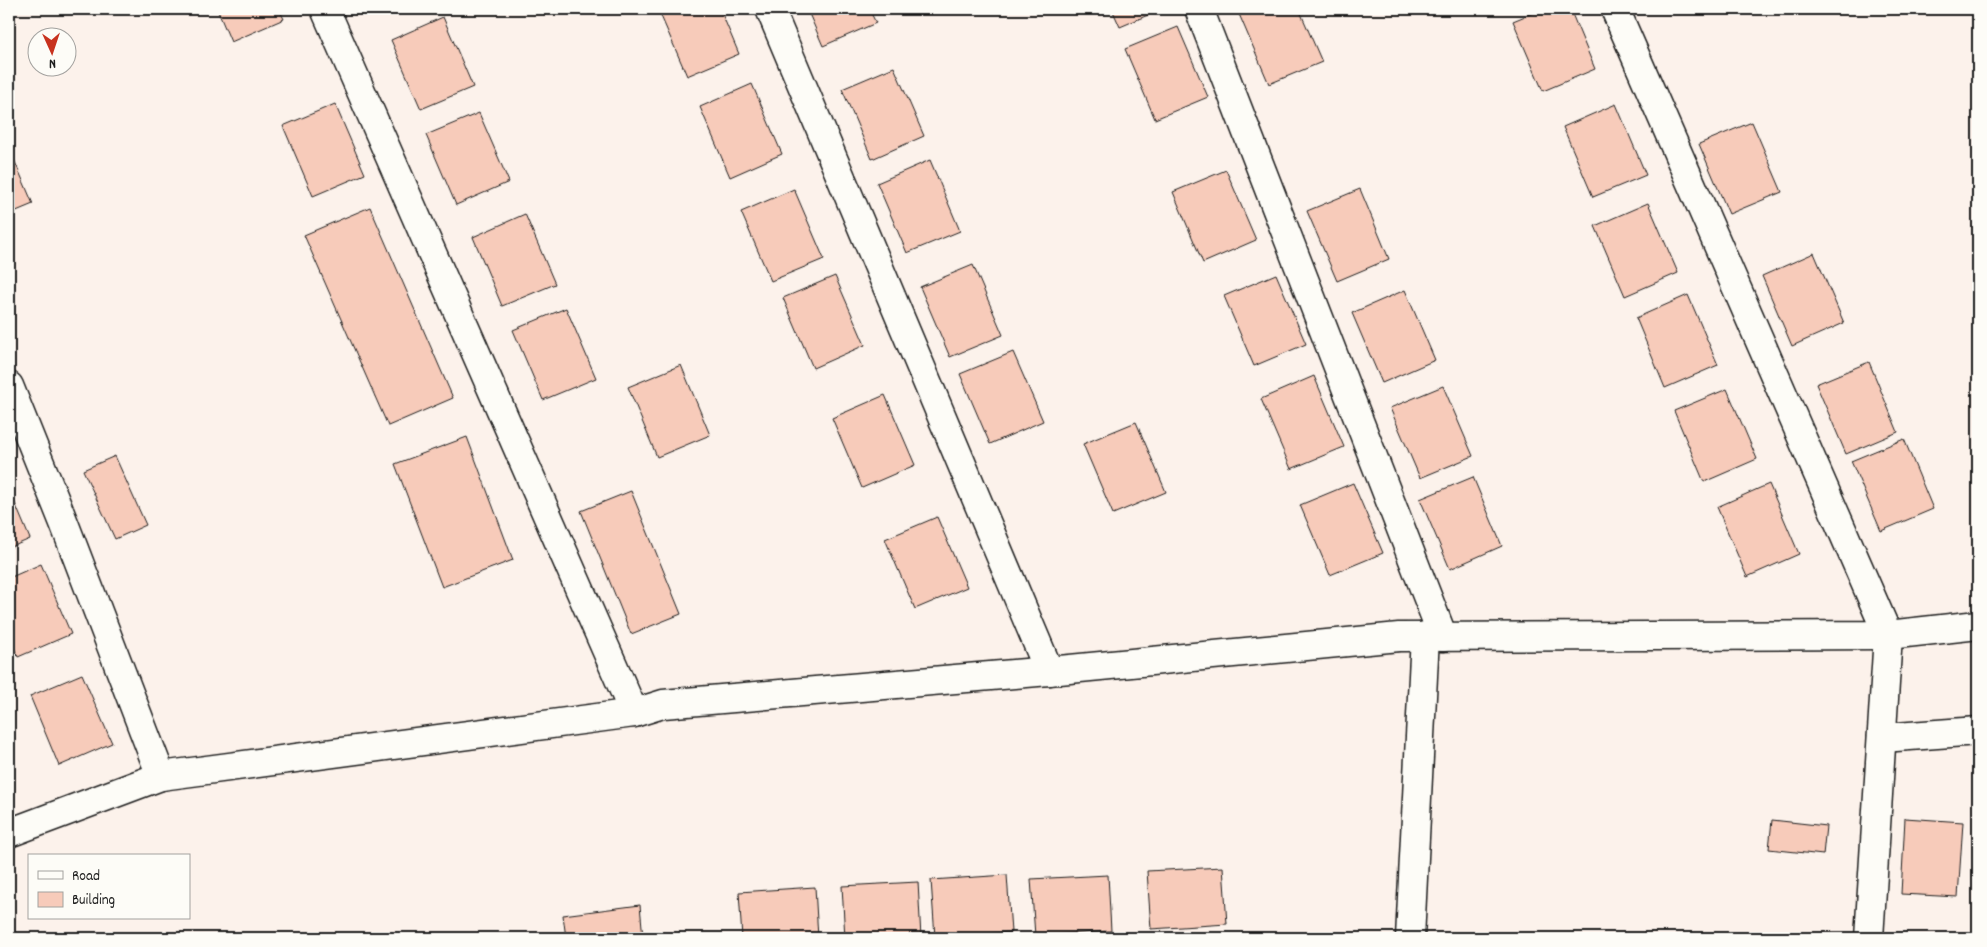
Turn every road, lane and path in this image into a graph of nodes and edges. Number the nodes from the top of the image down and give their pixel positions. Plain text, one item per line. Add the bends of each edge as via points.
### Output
1 (325, 9) edge
2 (770, 9) edge
3 (1199, 9) edge
4 (1615, 9) edge
5 (9, 386) edge
6 (1978, 625) edge
7 (1888, 635) junction
8 (1434, 636) junction
9 (1049, 671) junction
10 (634, 712) junction
11 (1978, 731) edge
12 (1882, 738) junction
13 (161, 776) junction
14 (9, 833) edge
15 (1410, 938) edge
16 (1869, 938) edge

1 - 10 street
2 - 9 street
3 - 8 street
4 - 7 street
5 - 13 street
6 - 7 street
7 - 8 street
7 - 12 street
8 - 9 street via 1399,636
8 - 15 street
9 - 10 street via 662,704
10 - 13 street
11 - 12 street
12 - 16 street
13 - 14 street

